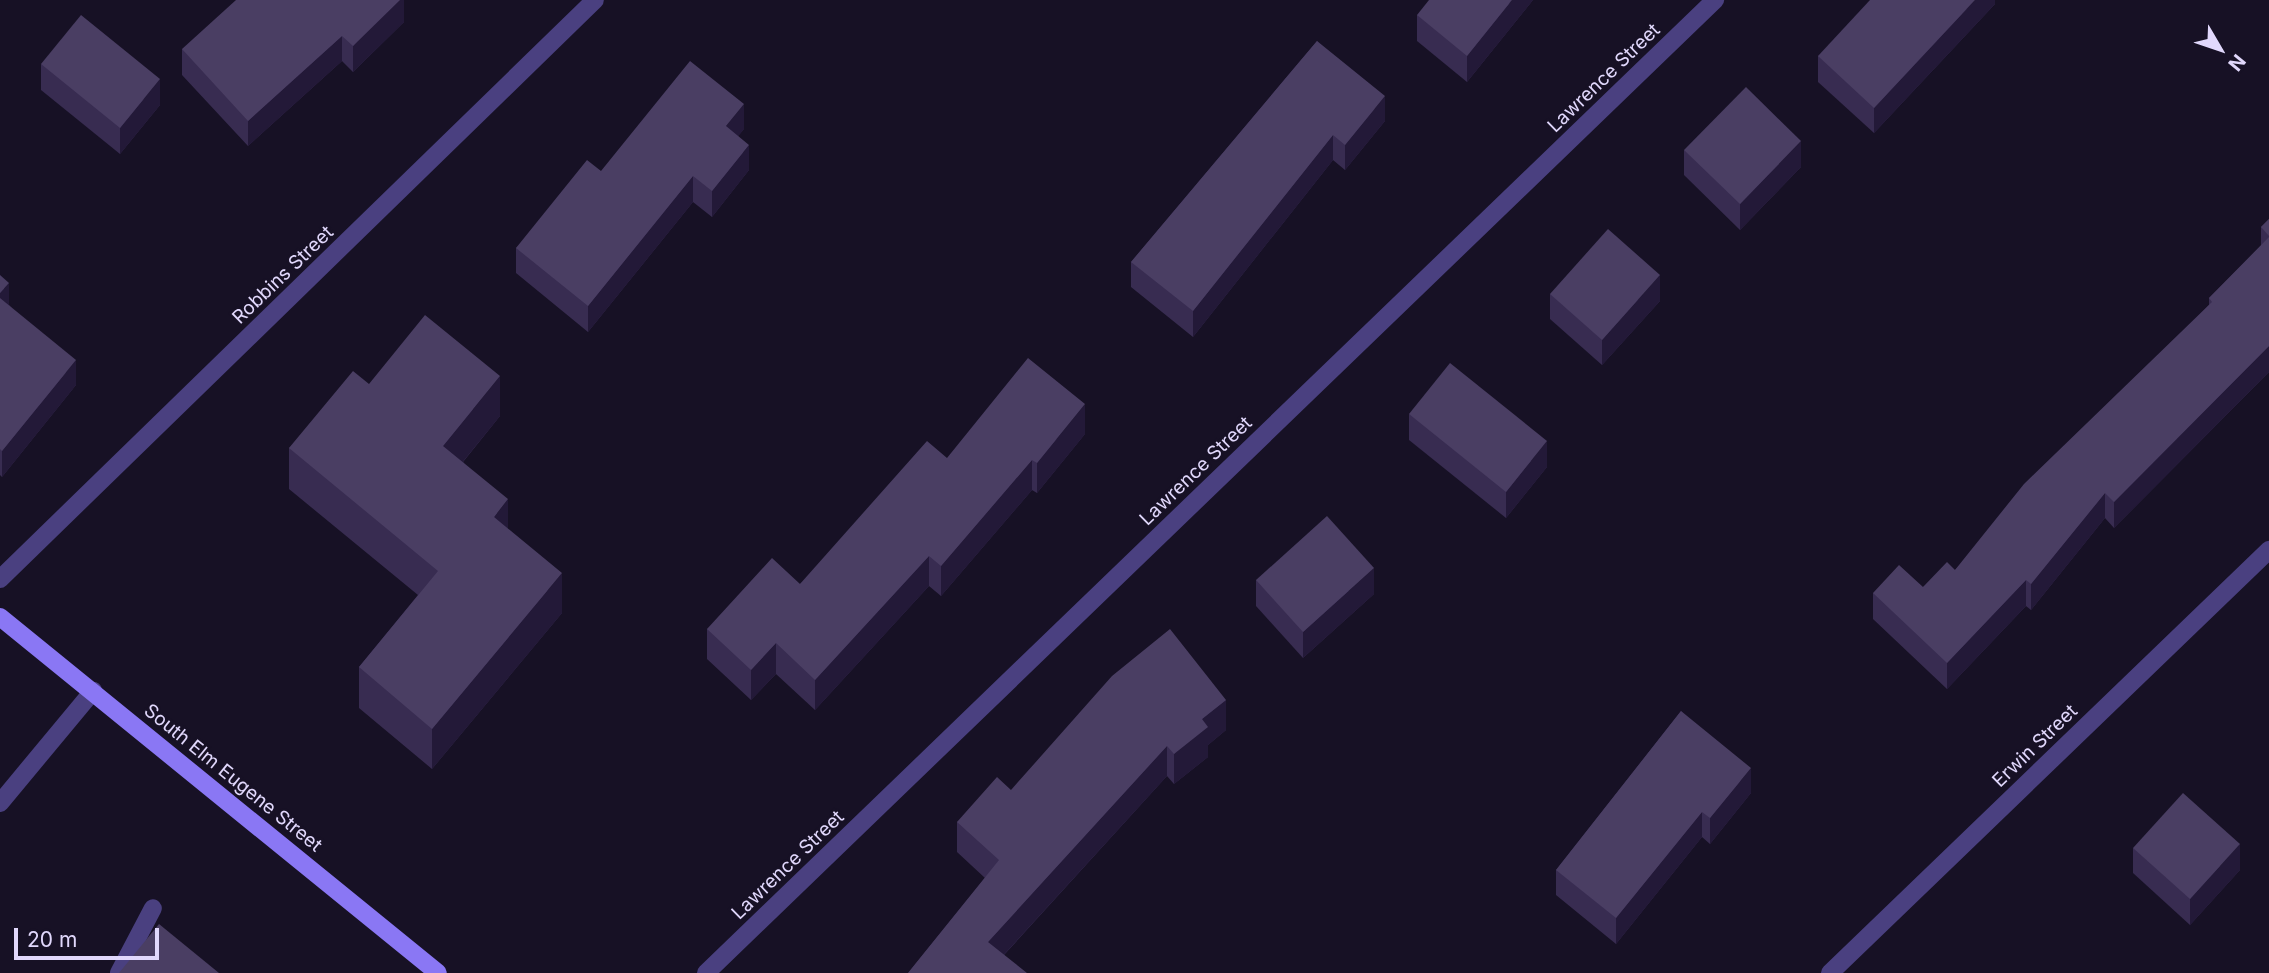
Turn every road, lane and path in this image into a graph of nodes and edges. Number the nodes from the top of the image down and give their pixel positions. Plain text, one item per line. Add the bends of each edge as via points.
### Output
1 (595, 0) edge
2 (1715, 0) edge
3 (2269, 550) edge
4 (0, 579) edge
5 (0, 617) edge
6 (93, 691) junction
7 (0, 803) edge
8 (153, 908) dead end
9 (119, 973) edge
10 (438, 973) edge
11 (706, 973) edge
12 (1830, 973) edge

1 - 4 street, Robbins Street
2 - 11 street, Lawrence Street
3 - 12 street, Erwin Street
5 - 6 main road, South Elm Eugene Street
6 - 7 street
6 - 10 main road, South Elm Eugene Street
8 - 9 street

